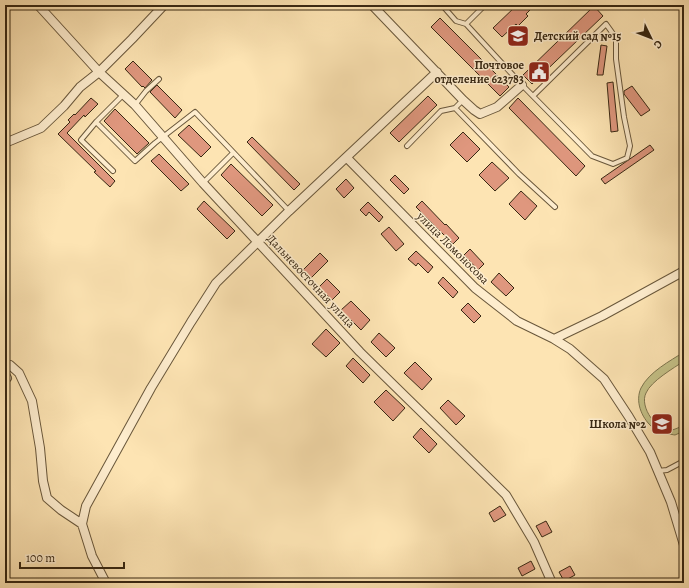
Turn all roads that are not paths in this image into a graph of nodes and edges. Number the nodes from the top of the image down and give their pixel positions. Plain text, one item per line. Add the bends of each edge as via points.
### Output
1 (38, 5) edge
2 (164, 5) edge
3 (372, 5) edge
4 (442, 5) edge
5 (485, 5) edge
6 (466, 24) junction
7 (98, 72) junction
8 (437, 72) junction
9 (159, 79) dead end
10 (522, 85) junction
11 (123, 95) junction
12 (533, 96) junction
13 (463, 100) junction
14 (135, 105) junction
15 (455, 108) junction
16 (96, 122) junction
17 (163, 137) junction
18 (5, 143) edge
19 (407, 146) dead end
20 (233, 152) junction
21 (347, 158) junction
22 (113, 171) dead end
23 (203, 183) junction
24 (555, 207) dead end
25 (290, 211) junction
26 (258, 242) junction
27 (684, 271) edge
28 (554, 339) junction
29 (5, 370) edge
30 (5, 375) edge
31 (5, 380) edge
32 (684, 461) edge
33 (658, 471) junction
34 (82, 524) junction
35 (684, 545) edge
36 (106, 583) edge
37 (552, 583) edge

1 - 7 street, Дальневосточная улица
2 - 7 street
3 - 8 street
4 - 6 lane via 456,21
5 - 6 lane
6 - 10 lane
7 - 11 street, Дальневосточная улица
7 - 18 street via 80,86 41,128
8 - 13 street
8 - 21 street
9 - 14 lane
10 - 12 lane
10 - 13 street via 497,107 480,114
11 - 14 street, Дальневосточная улица
11 - 16 lane
12 - 12 lane via 592,156 613,164 627,158 630,146 616,59 616,38 606,24
13 - 15 lane
14 - 17 street, Дальневосточная улица
15 - 19 lane via 440,111
15 - 24 lane
16 - 17 lane via 135,161
16 - 22 lane via 81,140
17 - 20 lane via 195,112
17 - 23 street, Дальневосточная улица
20 - 23 lane
20 - 25 lane
21 - 25 street
21 - 28 street, улица Ломоносова via 475,288 517,321
23 - 26 street, Дальневосточная улица
25 - 26 street
26 - 34 street via 216,283 191,322 151,388 86,506
26 - 37 street, Дальневосточная улица via 360,352 506,496 534,542
27 - 28 street
28 - 33 street, улица Ломоносова via 570,349 604,379 650,452
29 - 34 street via 10,365 19,373 32,401 47,498
30 - 31 street via 8,378
32 - 33 lane via 668,470
33 - 35 street, улица Ломоносова
34 - 36 street via 92,556

